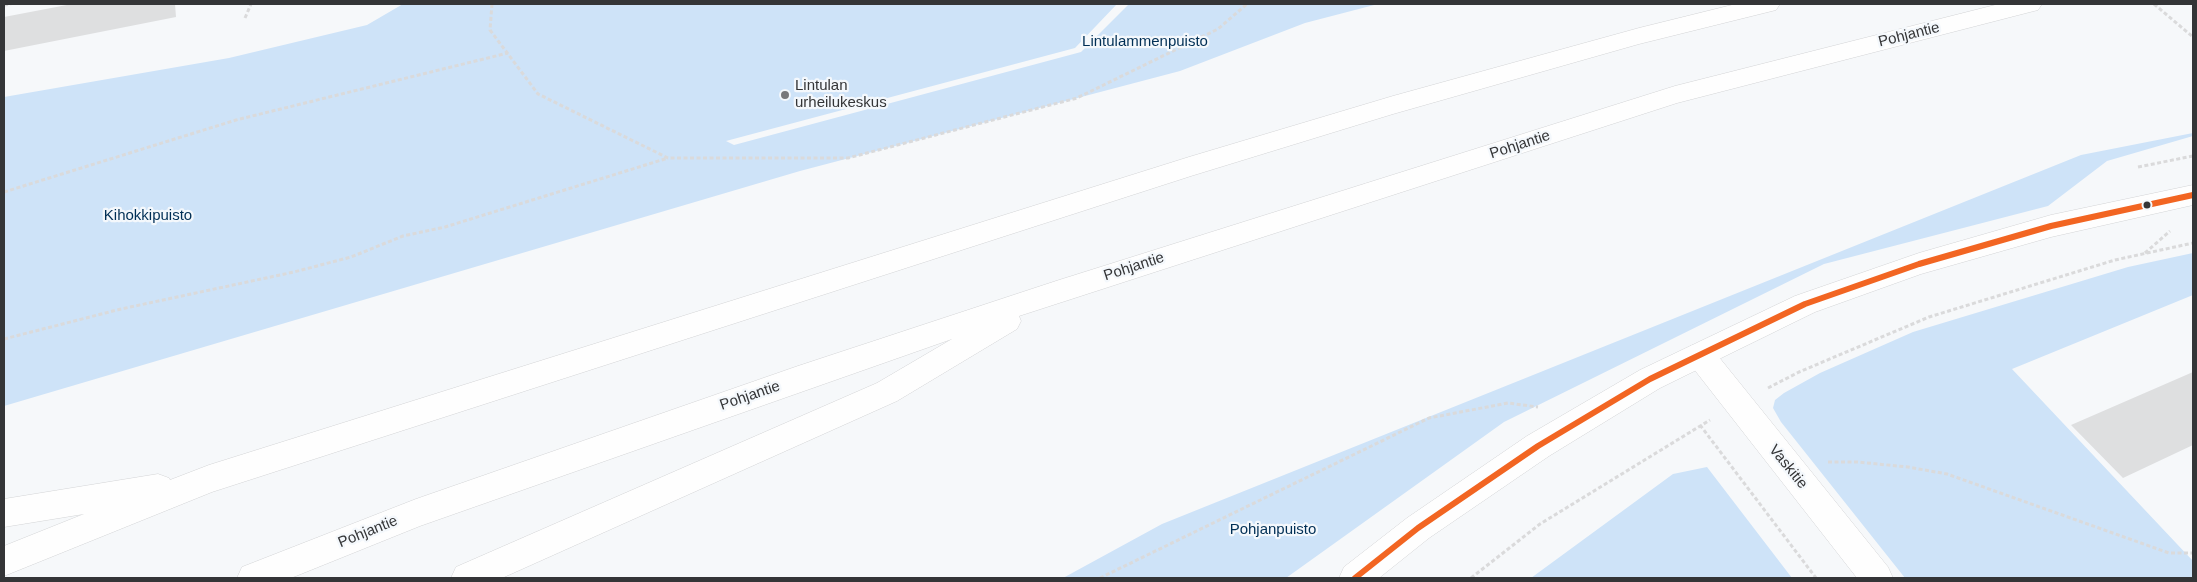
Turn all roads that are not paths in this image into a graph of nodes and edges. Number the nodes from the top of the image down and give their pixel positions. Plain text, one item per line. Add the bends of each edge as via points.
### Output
1 (1768, 4) edge
2 (2030, 4) edge
3 (2193, 195) edge
4 (1056, 292) junction
5 (1700, 355) junction
6 (209, 479) junction
7 (4, 513) edge
8 (4, 561) edge
9 (253, 578) edge
10 (467, 578) edge
11 (1355, 578) edge
12 (1877, 578) edge

1 - 6 main road via 1402,102
2 - 4 main road, Pohjantie via 1675,95
3 - 5 main road via 2051,226 1919,264 1804,304
4 - 9 main road, Pohjantie via 798,378 426,510
4 - 10 main road via 887,392
5 - 11 main road via 1650,380 1538,446 1418,528
5 - 12 main road, Vaskitie
6 - 7 main road
6 - 8 main road

